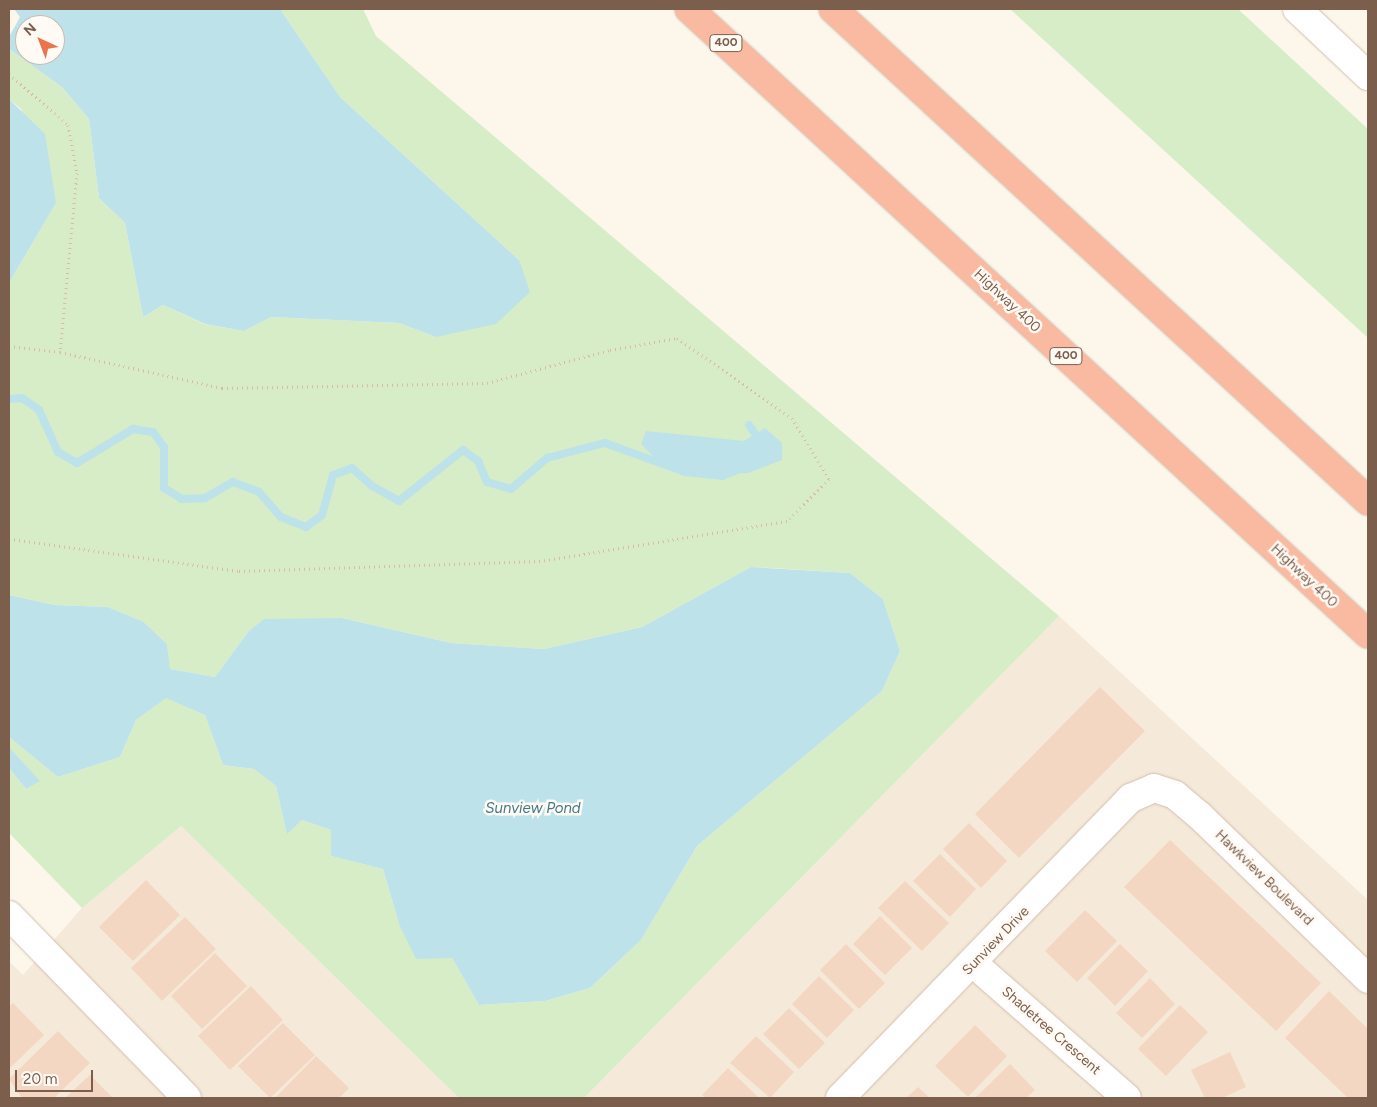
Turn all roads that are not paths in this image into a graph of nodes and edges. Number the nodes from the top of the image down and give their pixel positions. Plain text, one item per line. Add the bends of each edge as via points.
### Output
1 (689, 9) edge
2 (833, 9) edge
3 (1298, 9) edge
4 (1368, 76) edge
5 (1368, 501) edge
6 (1368, 634) edge
7 (1154, 788) joint
8 (11, 921) edge
9 (974, 964) junction
10 (1368, 979) edge
11 (187, 1098) edge
12 (840, 1098) edge
13 (1127, 1098) edge

1 - 6 highway, Highway 400 / 400
2 - 5 highway
3 - 4 street
7 - 9 street, Sunview Drive via 1131,798
7 - 10 street, Hawkview Boulevard via 1175,795 1200,816
8 - 11 street
9 - 12 street, Sunview Drive
9 - 13 street, Shadetree Crescent

